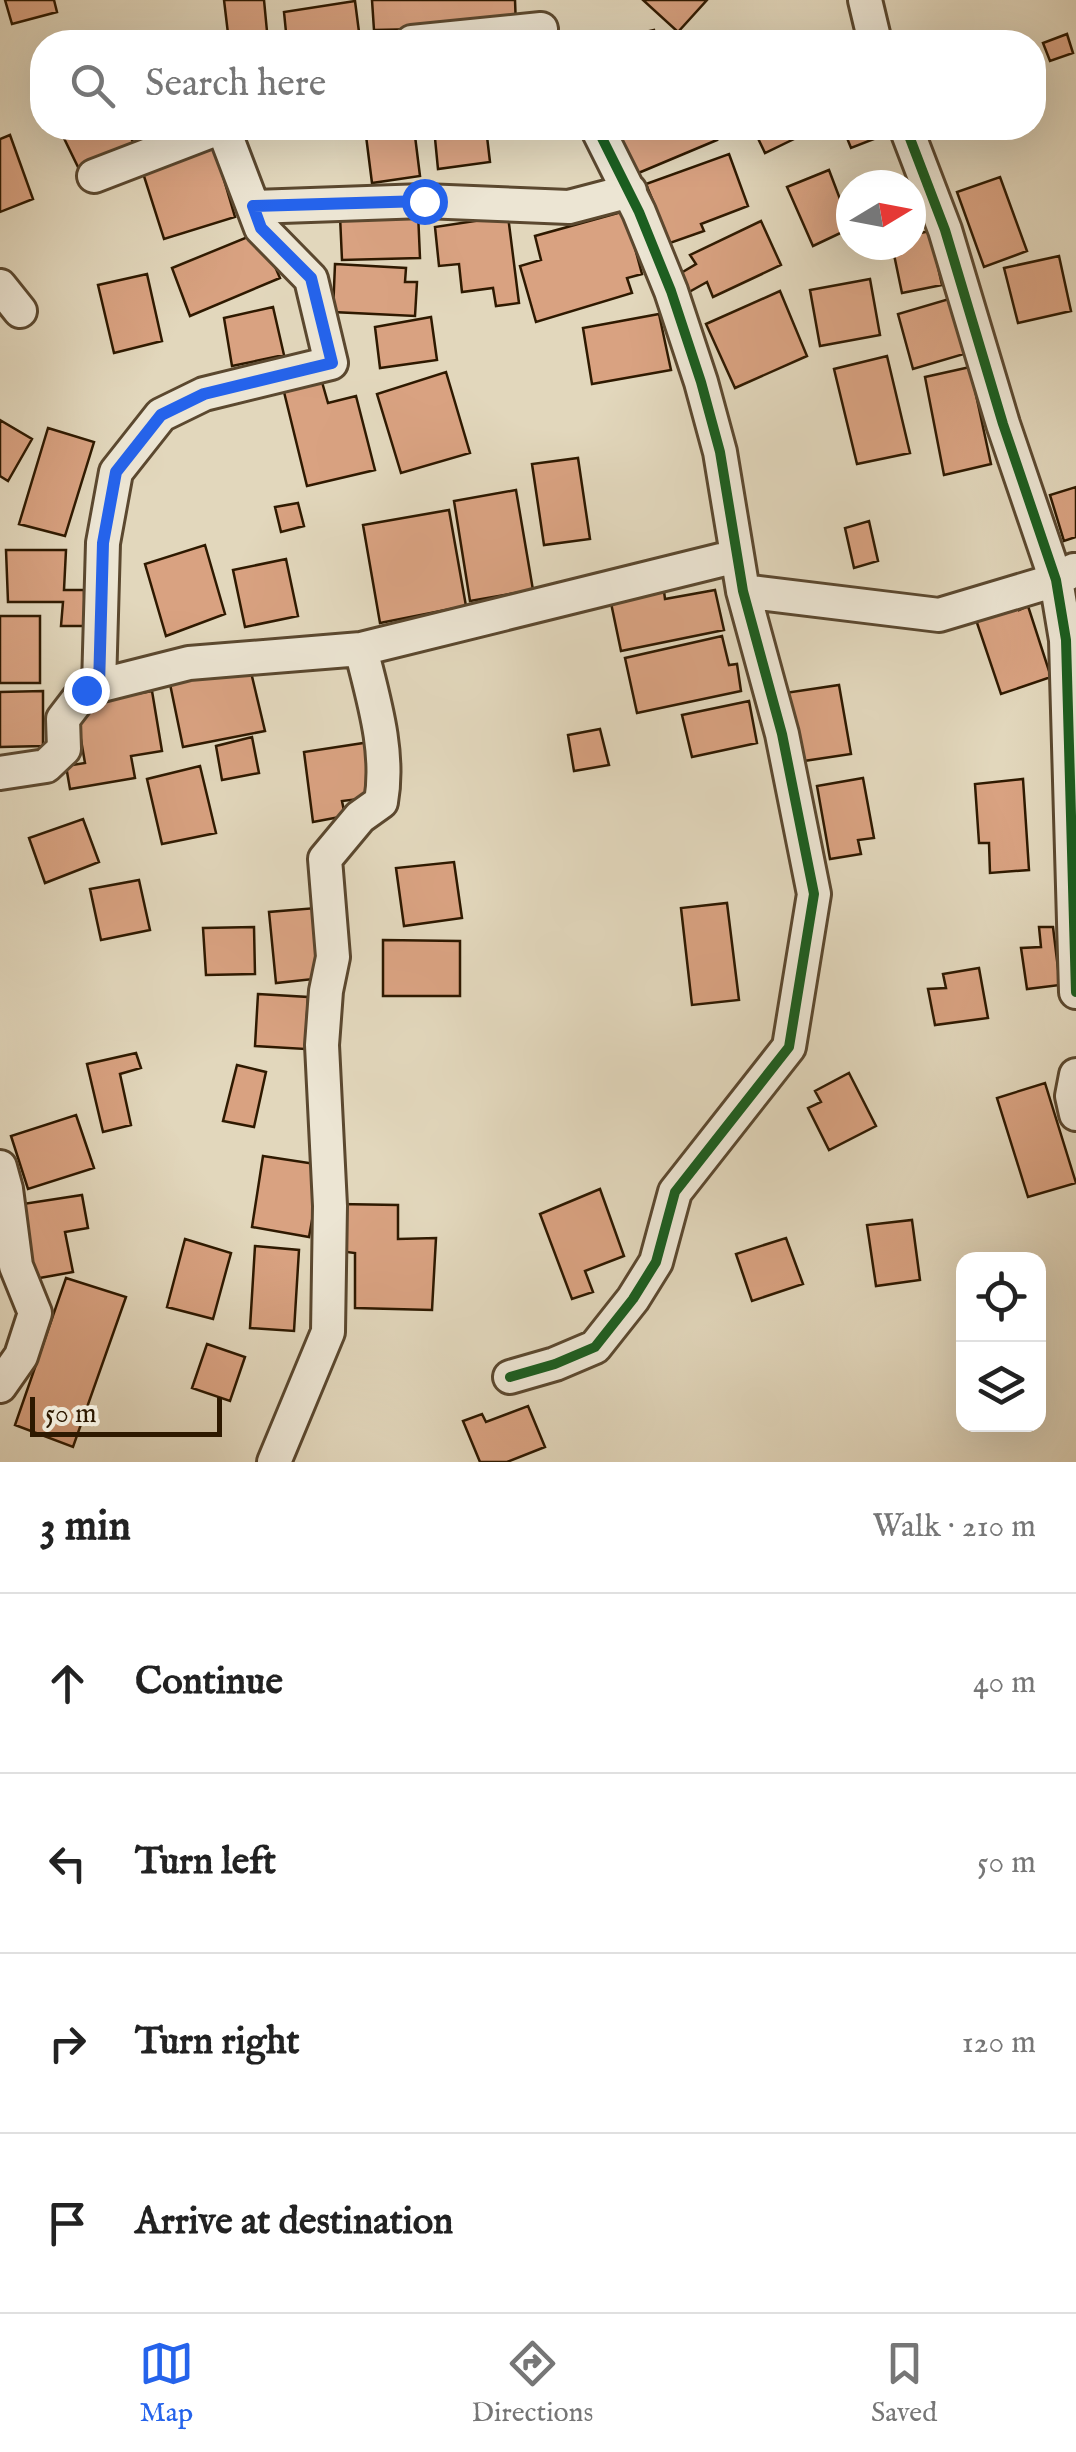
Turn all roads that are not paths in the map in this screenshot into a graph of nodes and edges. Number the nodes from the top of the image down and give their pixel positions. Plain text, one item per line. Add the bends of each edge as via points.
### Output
1 (866, 0) edge
2 (539, 24) edge
3 (497, 30) edge
4 (872, 30) edge
5 (189, 140) edge
6 (226, 140) edge
7 (603, 140) edge
8 (911, 140) edge
9 (94, 176) dead end
10 (630, 190) junction
11 (253, 206) junction
12 (737, 556) junction
13 (1066, 574) edge
14 (743, 590) junction
15 (361, 649) junction
16 (99, 686) junction
17 (0, 773) edge
18 (1076, 992) edge
19 (1076, 1075) edge
20 (1076, 1114) edge
21 (0, 1167) edge
22 (510, 1377) dead end
23 (0, 1386) edge
24 (274, 1462) edge

1 - 4 street
2 - 3 street
5 - 9 street
6 - 11 street
7 - 10 street
8 - 13 street via 945,230 1002,424
10 - 11 street via 568,207 424,201
10 - 12 street via 701,382
11 - 16 street via 261,228 311,278 332,363 204,394 161,415 116,472 103,543
12 - 14 street
12 - 15 street
13 - 14 street via 939,615
13 - 18 street
14 - 22 street via 782,734 814,894 790,1047 675,1192 656,1262 595,1347
15 - 16 street via 188,663
15 - 24 street via 385,779 380,802 325,859 334,956 322,1045 328,1332
16 - 17 street via 86,690 63,718 64,749 46,766
19 - 20 street
21 - 23 street via 16,1266 35,1313 22,1356

